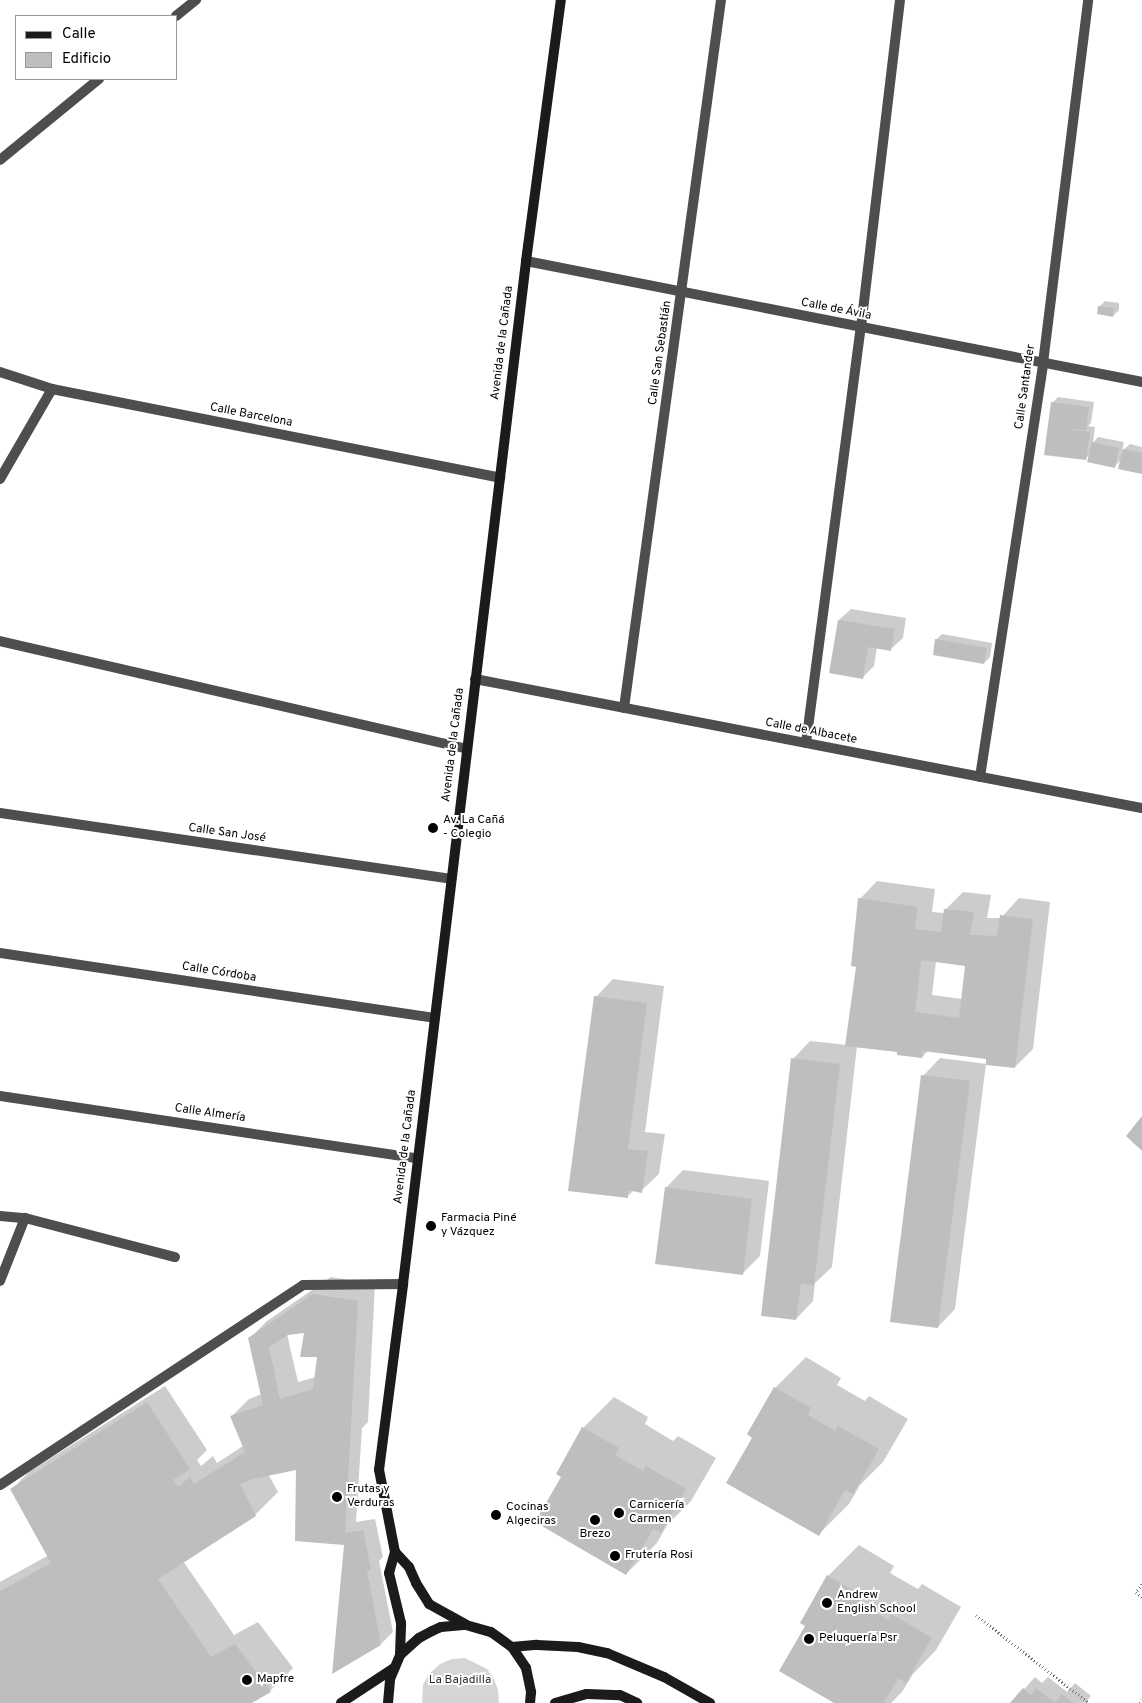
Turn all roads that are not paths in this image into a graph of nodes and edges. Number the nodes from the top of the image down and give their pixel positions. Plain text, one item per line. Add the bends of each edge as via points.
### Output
1 (196, 0) edge
2 (560, 0) edge
3 (720, 0) edge
4 (900, 0) edge
5 (1088, 0) edge
6 (177, 15) edge
7 (98, 80) edge
8 (0, 160) edge
9 (526, 261) junction
10 (682, 292) junction
11 (861, 327) junction
12 (1043, 363) junction
13 (0, 372) edge
14 (1142, 382) edge
15 (52, 389) junction
16 (0, 478) edge
17 (500, 478) junction
18 (0, 642) edge
19 (475, 679) junction
20 (624, 708) junction
21 (806, 743) junction
22 (467, 749) junction
23 (980, 777) junction
24 (1142, 808) edge
25 (0, 813) edge
26 (451, 879) junction
27 (0, 952) edge
28 (434, 1018) junction
29 (0, 1096) edge
30 (417, 1158) junction
31 (0, 1216) edge
32 (25, 1218) junction
33 (175, 1257) dead end
34 (0, 1281) edge
35 (403, 1284) junction
36 (0, 1485) edge
37 (395, 1552) junction
38 (466, 1625) junction
39 (512, 1647) junction
40 (400, 1656) junction
41 (395, 1667) junction
42 (341, 1703) edge
43 (388, 1703) edge
44 (530, 1703) edge
45 (555, 1703) edge
46 (636, 1703) edge
47 (710, 1703) edge

1 - 6 street
2 - 9 street, Avenida de la Cañada
3 - 10 street, Calle San Sebastián
4 - 11 street
5 - 12 street, Calle Santander
7 - 8 street
9 - 10 street, Calle de Ávila
9 - 17 street, Avenida de la Cañada
10 - 11 street, Calle de Ávila
10 - 20 street, Calle San Sebastián
11 - 12 street, Calle de Ávila
11 - 21 street
12 - 14 street, Calle de Ávila
12 - 23 street, Calle Santander
13 - 15 street, Calle Barcelona
15 - 16 street
15 - 17 street, Calle Barcelona
17 - 19 street, Avenida de la Cañada
18 - 22 street
19 - 20 street, Calle de Albacete
19 - 22 street, Avenida de la Cañada
20 - 21 street, Calle de Albacete
21 - 23 street, Calle de Albacete
22 - 26 street, Avenida de la Cañada
23 - 24 street, Calle de Albacete
25 - 26 street, Calle San José
26 - 28 street, Avenida de la Cañada
27 - 28 street, Calle Córdoba
28 - 30 street, Avenida de la Cañada
29 - 30 street, Calle Almería
30 - 35 street, Avenida de la Cañada
31 - 32 street
32 - 33 street
32 - 34 street
35 - 36 street via 304,1285
35 - 37 street, Avenida de la Cañada via 379,1470
37 - 38 street, Avenida de la Cañada via 409,1567 429,1604
37 - 40 street, Avenida de la Cañada via 389,1573 400,1624
38 - 39 street via 491,1632
38 - 40 street via 432,1631
39 - 44 street via 526,1668
39 - 47 street via 570,1647 607,1653 664,1677
40 - 41 street
41 - 42 street
41 - 43 street
45 - 46 street via 587,1694 620,1695

